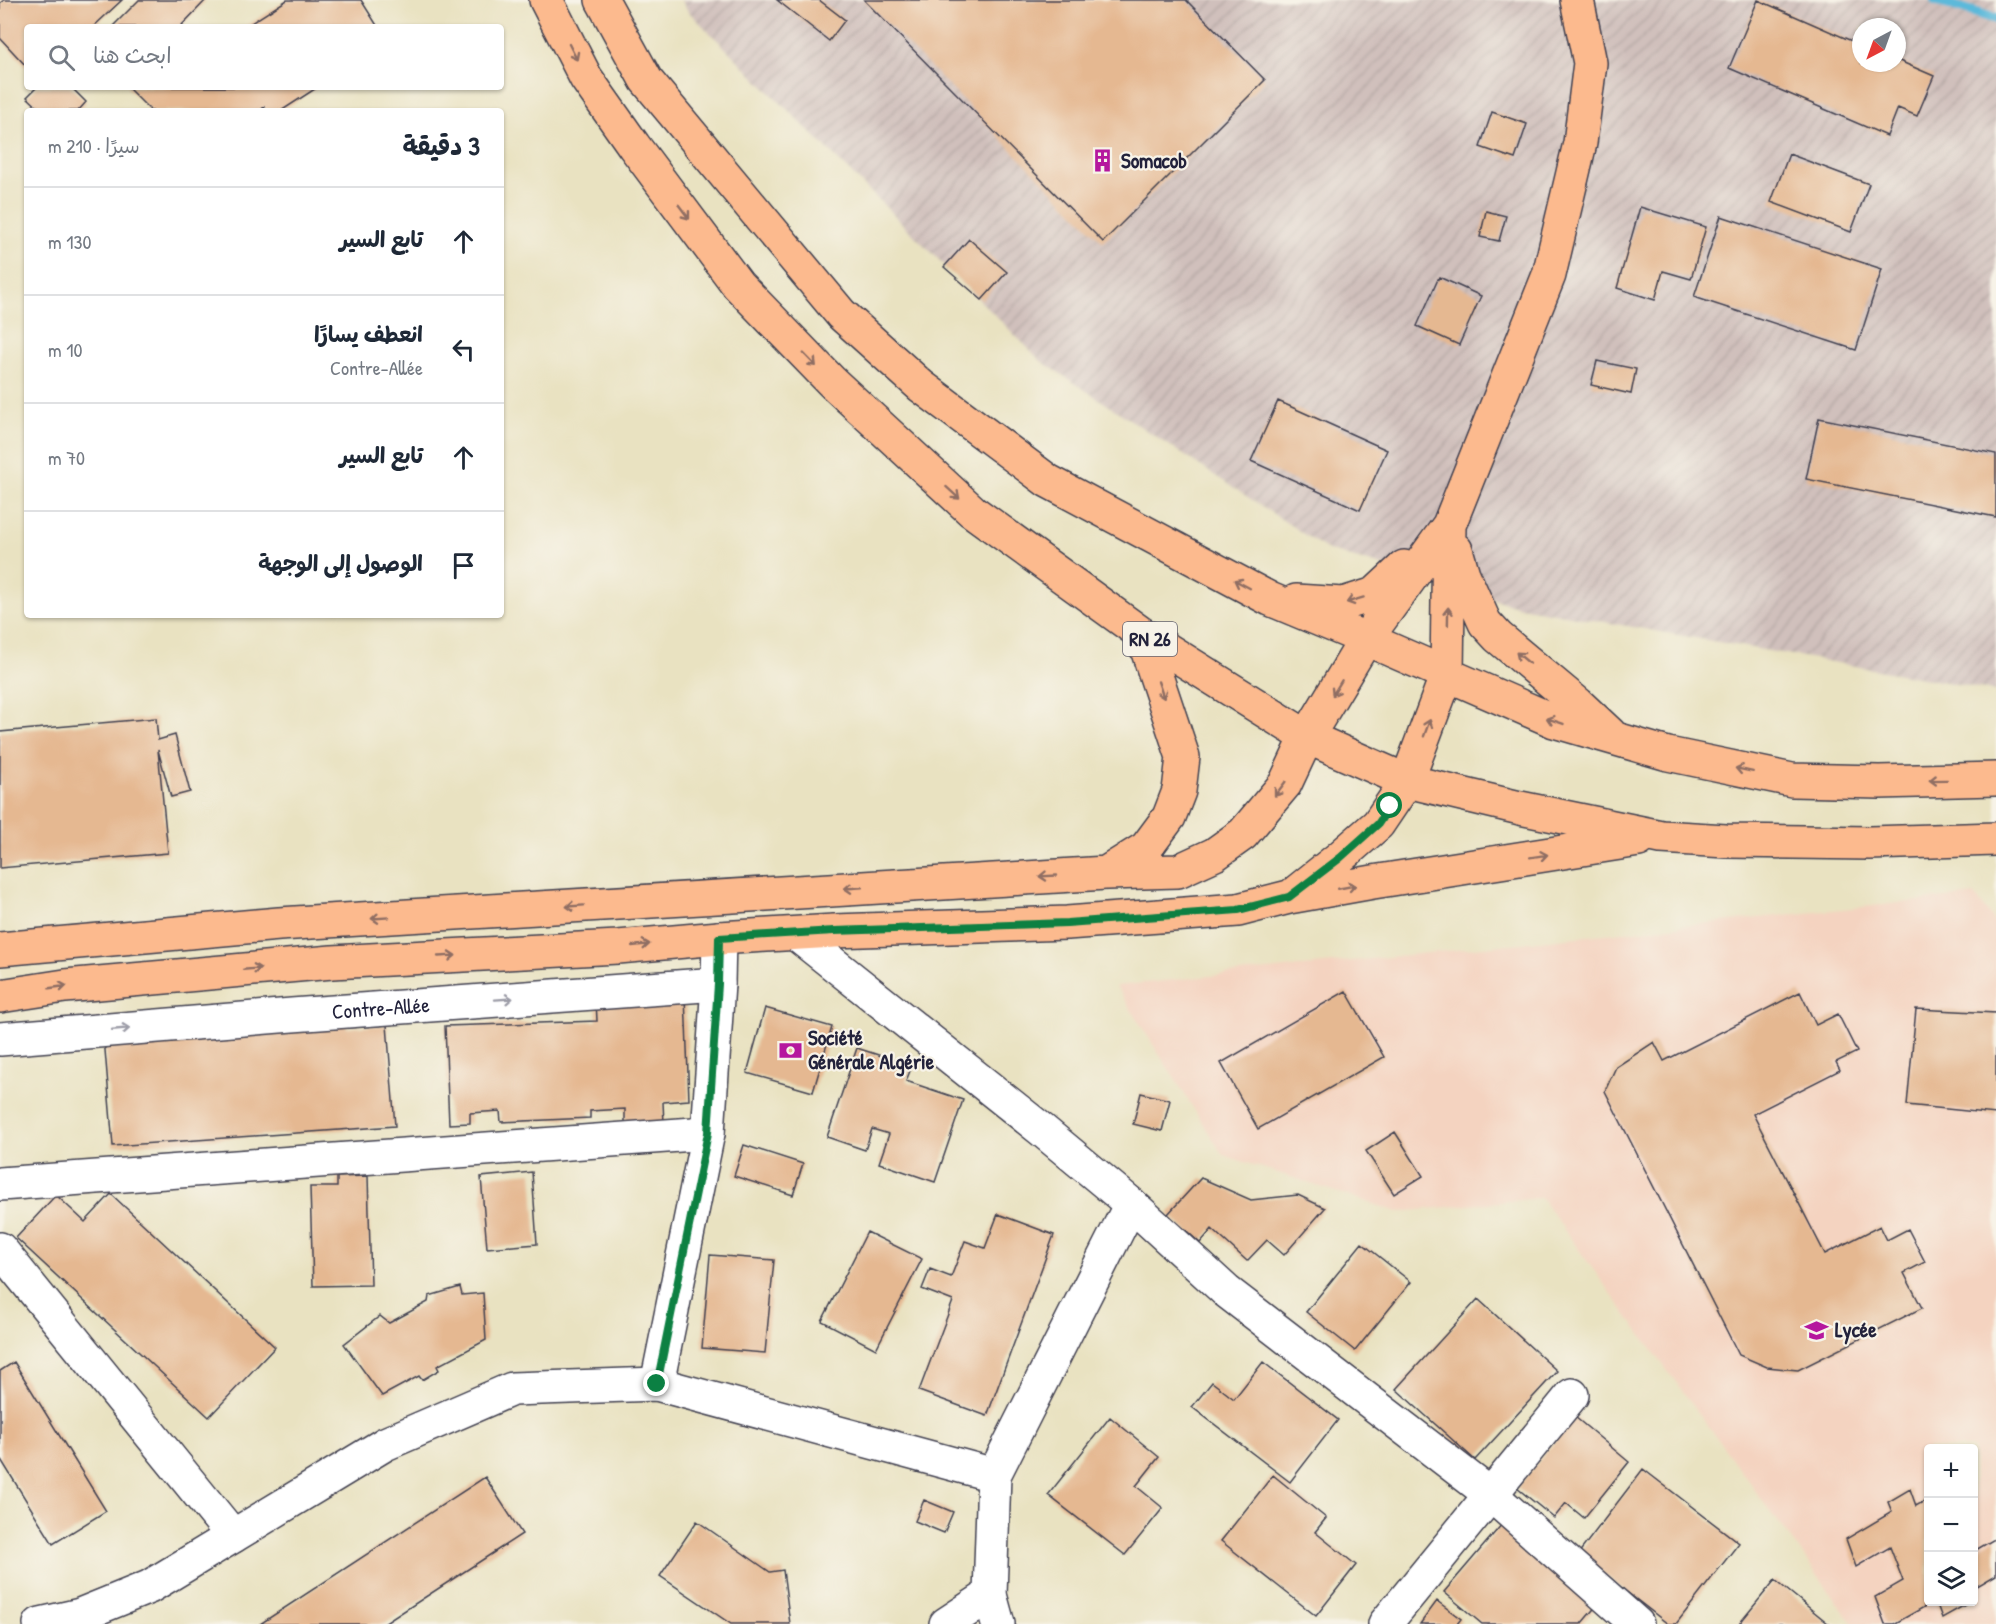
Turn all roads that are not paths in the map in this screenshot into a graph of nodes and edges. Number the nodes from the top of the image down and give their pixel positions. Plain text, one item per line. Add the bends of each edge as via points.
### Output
1 (546, 0) edge
2 (602, 0) edge
3 (1576, 0) edge
4 (1449, 525) junction
5 (1269, 599) junction
6 (1142, 634) junction
7 (1366, 639) junction
8 (1447, 674) junction
9 (1307, 738) junction
10 (1615, 738) junction
11 (1996, 779) edge
12 (1407, 781) junction
13 (1661, 837) junction
14 (1996, 839) edge
15 (1091, 874) junction
16 (1289, 897) junction
17 (796, 934) junction
18 (719, 938) junction
19 (0, 949) edge
20 (718, 984) junction
21 (0, 996) edge
22 (0, 1039) edge
23 (708, 1133) junction
24 (0, 1184) edge
25 (1131, 1204) junction
26 (0, 1249) edge
27 (657, 1384) junction
28 (1572, 1395) dead end
29 (994, 1474) junction
30 (1490, 1494) junction
31 (234, 1536) junction
32 (994, 1609) edge
33 (40, 1624) edge
34 (946, 1624) edge
35 (1385, 1624) edge
36 (1637, 1624) edge

1 -> 6 main road, RN 26 via 586,78 738,285 832,382 972,511
5 -> 2 main road via 1048,481 921,386 842,314 646,80
3 - 4 main road via 1590,63 1580,142 1552,264
4 -> 5 main road via 1375,594 1343,604
4 - 7 main road
8 -> 4 main road
10 -> 4 main road via 1485,623 1463,574
5 - 7 main road
6 - 9 main road, RN 26
6 -> 15 main road via 1183,757 1179,791 1169,817 1146,848 1107,873
7 - 8 main road
7 -> 9 main road
10 -> 8 main road via 1554,721
12 -> 8 main road
9 - 12 main road, RN 26
9 -> 15 main road via 1285,784 1243,834 1215,854 1178,871
11 -> 10 main road via 1792,780 1668,754
12 - 13 main road, RN 26
12 - 16 main road via 1378,824
13 - 14 main road, RN 26 via 1870,843
16 -> 13 main road
15 -> 19 main road via 279,924
16 - 17 main road via 1238,910 1078,922
17 - 18 main road
17 - 25 street
18 - 20 street
21 -> 18 main road via 65,986 332,962
22 -> 20 street, Contre-Allée
20 - 23 street
23 - 24 street
23 - 27 street
25 - 29 street
25 - 30 street via 1226,1291
26 - 31 street
27 - 29 street
27 - 31 street via 512,1389 385,1444
28 - 30 street
29 - 32 street
30 - 35 street
30 - 36 street
31 - 33 street via 149,1587 80,1615
32 - 34 street

